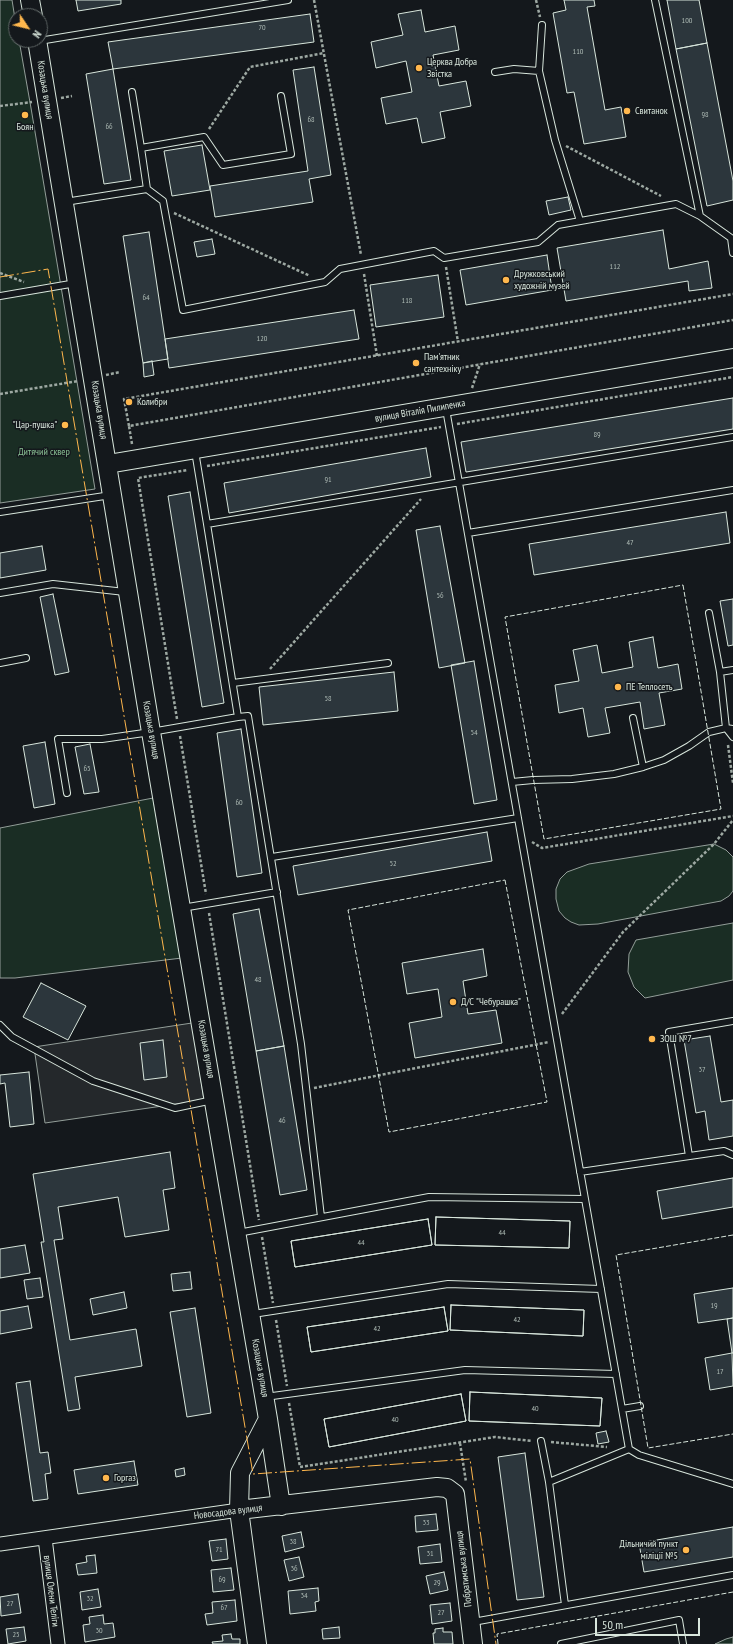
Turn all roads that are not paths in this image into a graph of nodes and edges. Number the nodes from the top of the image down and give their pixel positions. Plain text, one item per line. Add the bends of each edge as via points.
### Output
1 (288, 0) edge
2 (655, 0) edge
3 (542, 25) road end
4 (48, 39) edge
5 (38, 48) edge
6 (495, 72) dead end
7 (538, 72) junction
8 (132, 92) dead end
9 (281, 96) dead end
10 (141, 148) junction
11 (147, 189) junction
12 (64, 202) junction
13 (700, 216) junction
14 (580, 221) junction
15 (733, 252) edge
16 (77, 283) junction
17 (0, 296) edge
18 (733, 358) edge
19 (445, 407) junction
20 (733, 438) edge
21 (195, 449) junction
22 (108, 464) junction
23 (459, 482) junction
24 (733, 490) edge
25 (113, 495) junction
26 (0, 512) edge
27 (207, 524) junction
28 (468, 533) junction
29 (129, 592) junction
30 (0, 594) edge
31 (709, 613) dead end
32 (26, 658) dead end
33 (0, 663) edge
34 (388, 663) dead end
35 (733, 670) edge
36 (720, 672) junction
37 (233, 683) junction
38 (238, 717) junction
39 (633, 718) dead end
40 (726, 728) junction
41 (733, 729) edge
42 (151, 732) junction
43 (733, 737) edge
44 (643, 767) junction
45 (512, 782) junction
46 (67, 793) dead end
47 (518, 818) junction
48 (272, 857) junction
49 (277, 892) junction
50 (182, 908) junction
51 (733, 1021) edge
52 (0, 1025) edge
53 (215, 1100) junction
54 (733, 1155) edge
55 (689, 1156) junction
56 (580, 1172) junction
57 (585, 1199) junction
58 (321, 1217) junction
59 (237, 1233) junction
60 (601, 1289) junction
61 (251, 1314) junction
62 (616, 1374) junction
63 (265, 1397) junction
64 (640, 1406) dead end
65 (622, 1409) junction
66 (268, 1419) junction
67 (541, 1441) road end
68 (629, 1449) junction
69 (549, 1482) junction
70 (733, 1484) edge
71 (454, 1494) joint
72 (281, 1506) junction
73 (239, 1510) junction
74 (45, 1538) junction
75 (0, 1544) edge
76 (733, 1575) edge
77 (565, 1605) junction
78 (470, 1622) junction
79 (58, 1644) edge
80 (257, 1644) edge
81 (473, 1644) edge
82 (561, 1644) edge
83 (683, 1644) edge

1 - 4 lane
2 - 13 lane
3 - 7 lane
5 - 12 street, Козацька вулиця
6 - 7 lane via 514,69
7 - 14 lane via 555,140
8 - 10 lane
9 - 10 lane via 291,154 223,165 204,137
10 - 11 lane
11 - 12 lane
11 - 14 lane via 163,201 183,310 325,282 340,269 434,250 444,258 538,242 558,226
12 - 16 street, Козацька вулиця
13 - 14 lane via 676,204
13 - 15 lane via 731,238
16 - 17 lane
16 - 22 street, Козацька вулиця
18 - 19 street, вулиця Віталія Пилипенка
19 - 21 street, вулиця Віталія Пилипенка
19 - 23 lane
20 - 23 lane
21 - 22 street, вулиця Віталія Пилипенка
21 - 27 lane
22 - 25 street, Козацька вулиця
23 - 27 lane
23 - 28 lane
24 - 28 lane
25 - 26 lane
25 - 29 street, Козацька вулиця
27 - 37 lane
28 - 45 lane
29 - 30 lane via 54,584
29 - 42 street, Козацька вулиця
31 - 36 lane
32 - 33 lane
34 - 37 lane
35 - 36 lane
36 - 40 lane
37 - 38 lane
38 - 42 lane
38 - 48 lane via 248,716
39 - 44 lane
40 - 41 lane
40 - 43 lane
40 - 44 lane via 709,732 664,760
42 - 46 lane via 102,739 58,738
42 - 50 street, Козацька вулиця
44 - 45 lane via 614,774 572,779
45 - 47 lane
47 - 48 lane
47 - 56 lane
48 - 49 lane
49 - 50 lane
49 - 58 lane via 301,1044
50 - 53 street, Козацька вулиця
51 - 55 lane via 669,1032
52 - 53 lane via 12,1037 93,1081 175,1108
53 - 59 street, Козацька вулиця
54 - 55 lane via 724,1151
55 - 56 lane
56 - 57 lane
57 - 58 lane via 429,1197
57 - 60 lane
58 - 59 lane
59 - 61 street, Козацька вулиця
60 - 61 lane via 448,1284
60 - 62 lane
61 - 63 street, Козацька вулиця
62 - 63 lane via 465,1370
62 - 65 lane
63 - 66 street, Козацька вулиця
64 - 65 lane
65 - 68 lane
66 - 72 street, Козацька вулиця
66 - 73 street via 240,1473
67 - 69 lane
68 - 69 lane
68 - 70 lane via 639,1456
69 - 77 lane
71 - 72 street, Новосадова вулиця via 446,1488 437,1486
71 - 78 street, Побратимська вулиця
72 - 73 street, Новосадова вулиця
73 - 74 street, Новосадова вулиця
73 - 80 street
74 - 75 street, Новосадова вулиця
74 - 79 street, вулиця Олени Теліги
76 - 77 lane
77 - 78 lane
78 - 81 street, Побратимська вулиця
82 - 83 lane via 679,1620

